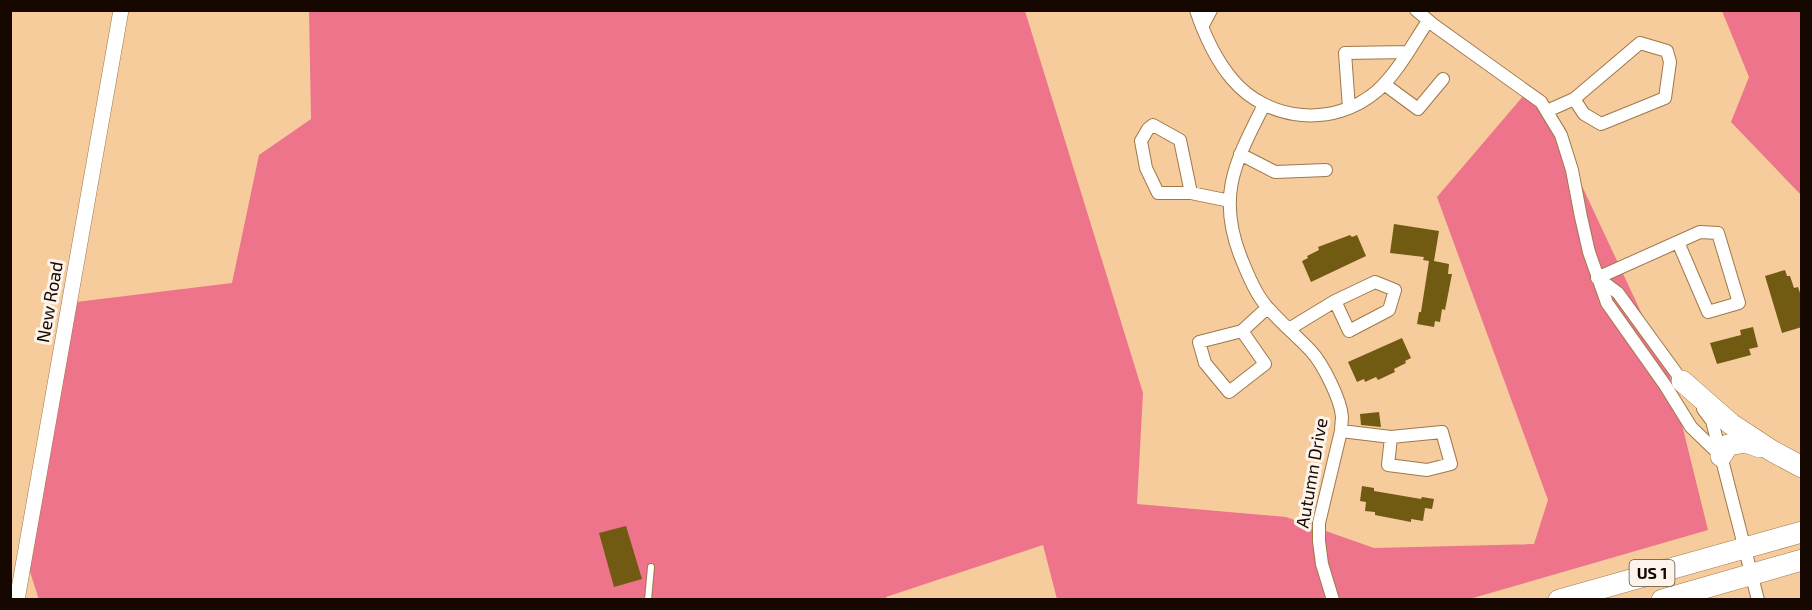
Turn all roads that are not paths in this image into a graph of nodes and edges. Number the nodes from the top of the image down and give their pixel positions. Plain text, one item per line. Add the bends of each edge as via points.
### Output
1 (121, 10) edge
2 (1196, 10) edge
3 (1211, 10) edge
4 (1416, 10) edge
5 (1428, 21) junction
6 (1202, 27) junction
7 (1408, 52) junction
8 (1443, 79) dead end
9 (1384, 84) junction
10 (1574, 99) junction
11 (1264, 105) junction
12 (1349, 108) junction
13 (1547, 111) junction
14 (1240, 154) junction
15 (1326, 170) dead end
16 (1191, 193) junction
17 (1230, 201) junction
18 (1678, 242) junction
19 (1597, 278) junction
20 (1335, 301) junction
21 (1267, 308) junction
22 (1289, 330) junction
23 (1242, 331) junction
24 (1682, 381) junction
25 (1341, 431) junction
26 (1391, 437) junction
27 (1772, 451) junction
28 (1721, 456) junction
29 (1802, 467) edge
30 (1802, 532) edge
31 (1745, 547) junction
32 (1802, 560) edge
33 (651, 567) dead end
34 (1752, 573) junction
35 (17, 600) edge
36 (648, 600) edge
37 (1333, 600) edge
38 (1559, 600) edge
39 (1662, 600) edge
40 (1758, 600) edge

1 - 35 street, New Road
2 - 6 street
3 - 6 street
4 - 5 street
5 - 7 street
5 - 13 street via 1541,102
6 - 11 street via 1233,80
7 - 9 street
7 - 12 street via 1345,53
8 - 9 street via 1418,109
9 - 12 street
10 - 10 street via 1640,44 1667,51 1670,62 1665,98 1601,124 1584,114
10 - 13 street
11 - 12 street via 1307,116
11 - 14 street, Autumn Drive
13 - 19 street via 1561,135 1572,170
14 - 15 street via 1275,172
14 - 17 street, Autumn Drive via 1230,186
16 - 16 street via 1158,193 1146,168 1141,141 1153,125 1180,140
16 - 17 street
17 - 21 street, Autumn Drive via 1239,254
18 - 18 street via 1700,232 1718,233 1739,303 1708,312
18 - 19 street
19 - 24 street via 1618,293
19 - 28 street via 1607,303 1691,427
20 - 20 street via 1375,282 1395,290 1389,310 1349,331
20 - 22 street
21 - 22 street, Autumn Drive
21 - 23 street
22 - 25 street, Autumn Drive via 1322,366 1342,416
23 - 23 street via 1265,364 1229,392 1205,363 1199,342
24 - 27 highway via 1731,424
24 - 28 street via 1712,421
25 - 26 street
25 - 37 street, Autumn Drive via 1319,523 1322,564
26 - 26 street via 1442,432 1451,464 1426,470 1388,465
27 - 28 highway via 1746,442 1728,445
27 - 29 highway
28 - 31 street
30 - 31 highway, US 1
31 - 34 street
31 - 38 highway, US 1
32 - 34 highway, US 1
33 - 36 lane
34 - 39 highway, US 1
34 - 40 street

